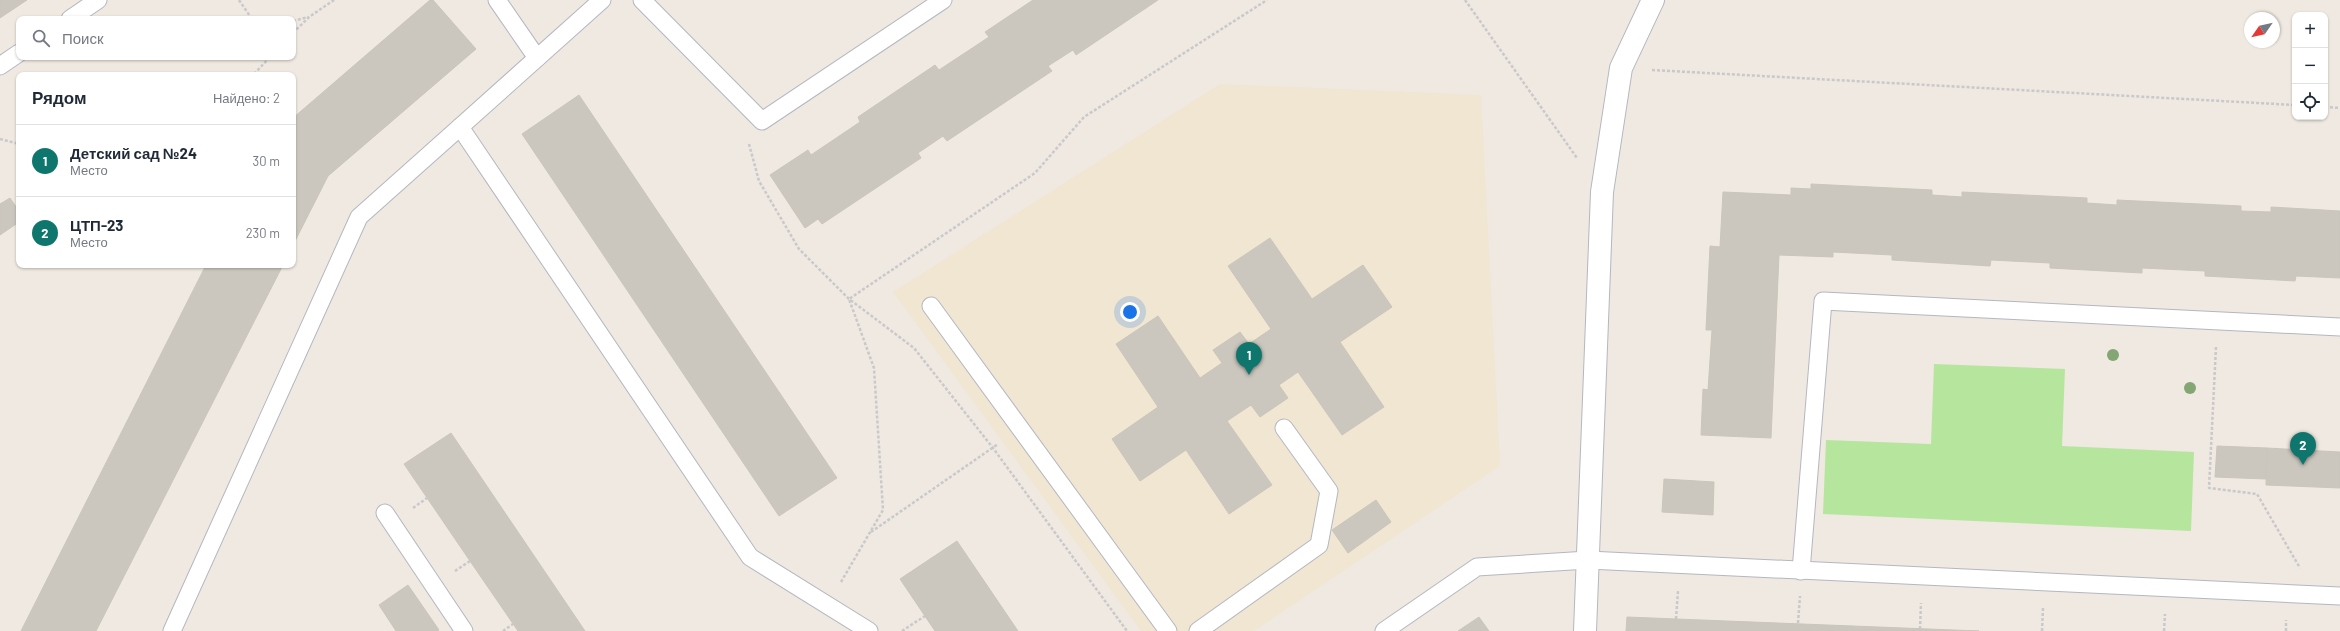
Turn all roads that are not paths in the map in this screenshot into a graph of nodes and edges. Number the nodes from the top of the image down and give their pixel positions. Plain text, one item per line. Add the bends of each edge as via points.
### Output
1 (98, 0) edge
2 (497, 0) edge
3 (602, 0) edge
4 (642, 0) edge
5 (943, 0) edge
6 (1653, 0) edge
7 (74, 16) edge
8 (16, 56) edge
9 (537, 58) junction
10 (0, 66) edge
11 (460, 127) junction
12 (931, 306) dead end
13 (2340, 327) edge
14 (1284, 428) dead end
15 (385, 513) dead end
16 (1588, 560) junction
17 (1801, 571) junction
18 (2340, 596) edge
19 (172, 631) edge
20 (464, 631) edge
21 (869, 631) edge
22 (1168, 631) edge
23 (1198, 631) edge
24 (1384, 631) edge
25 (1585, 631) edge

1 - 7 lane
2 - 9 lane
3 - 9 lane
4 - 5 lane via 762,121
6 - 16 street via 1621,68 1602,192
8 - 10 lane
9 - 11 lane
11 - 19 lane via 359,218
11 - 21 lane via 750,557
12 - 22 lane
13 - 17 lane via 1823,301
14 - 23 lane via 1329,491 1319,545
15 - 20 lane
16 - 17 lane
16 - 24 lane via 1477,567
16 - 25 street
17 - 18 lane

